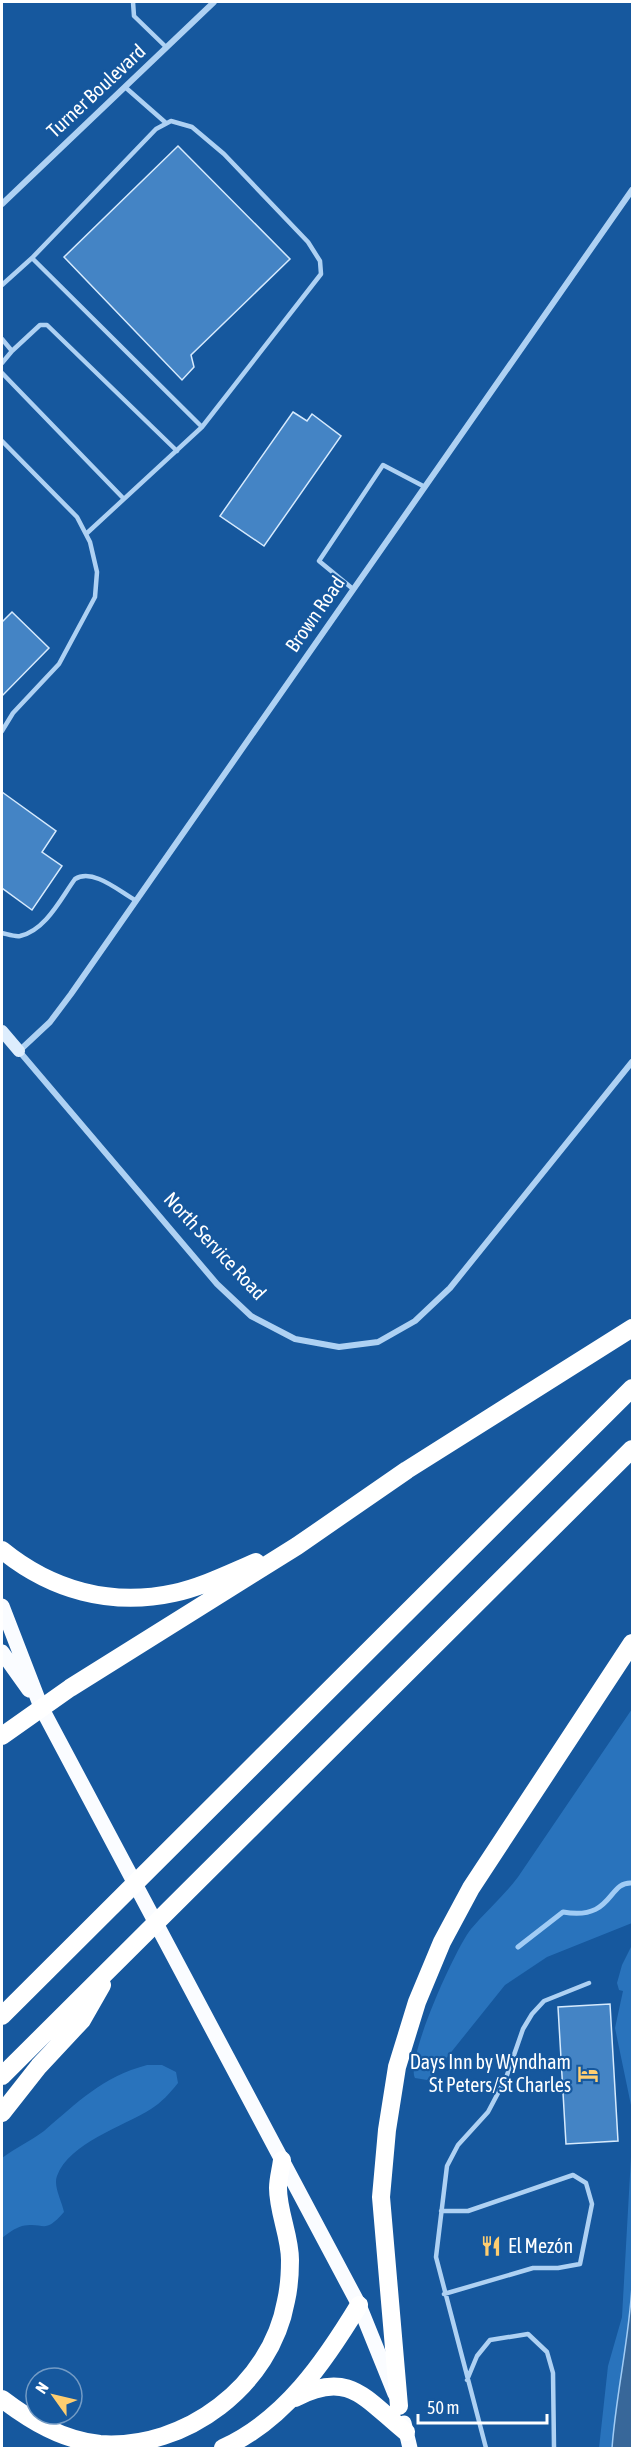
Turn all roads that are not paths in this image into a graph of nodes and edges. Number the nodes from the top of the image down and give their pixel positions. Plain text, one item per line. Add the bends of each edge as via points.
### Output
1 (133, 2) edge
2 (214, 2) edge
3 (166, 47) junction
4 (125, 87) junction
5 (166, 123) junction
6 (633, 190) edge
7 (2, 204) edge
8 (32, 258) junction
9 (2, 285) edge
10 (2, 339) edge
11 (12, 351) junction
12 (2, 363) edge
13 (2, 373) edge
14 (202, 427) junction
15 (2, 441) edge
16 (177, 451) junction
17 (424, 487) junction
18 (124, 499) junction
19 (86, 534) junction
20 (353, 589) junction
21 (2, 731) edge
22 (135, 900) junction
23 (2, 933) edge
24 (2, 1031) edge
25 (19, 1052) junction
26 (633, 1062) edge
27 (633, 1328) edge
28 (633, 1388) edge
29 (633, 1449) edge
30 (297, 1546) junction
31 (2, 1550) edge
32 (2, 1606) edge
33 (633, 1643) edge
34 (2, 1652) edge
35 (41, 1707) junction
36 (2, 1736) edge
37 (115, 1963) junction
38 (589, 1983) dead end
39 (2, 2016) edge
40 (2, 2076) edge
41 (2, 2113) edge
42 (282, 2160) junction
43 (441, 2211) junction
44 (444, 2294) junction
45 (359, 2305) junction
46 (467, 2380) junction
47 (2, 2399) edge
48 (288, 2402) junction
49 (399, 2406) junction
50 (408, 2440) edge
51 (223, 2448) edge
52 (486, 2448) edge
53 (554, 2448) edge

1 - 3 lane via 134,16
2 - 3 street, Turner Boulevard
3 - 4 street, Turner Boulevard
4 - 5 lane
4 - 7 street, Turner Boulevard
5 - 8 lane
5 - 14 lane via 192,127 224,154 308,242 320,261 321,274
6 - 17 street, Brown Road
8 - 9 lane
8 - 14 lane
10 - 11 lane
11 - 12 lane
11 - 16 lane via 40,325 47,325
13 - 18 lane
14 - 16 lane
15 - 19 lane via 77,517
16 - 18 lane
17 - 20 street, Brown Road
17 - 20 lane via 383,465 319,561
18 - 19 lane
19 - 21 lane via 97,572 95,597 58,664 13,713
20 - 22 street, Brown Road
22 - 23 lane via 103,881 81,875 36,928 19,936
22 - 25 street, Brown Road via 50,1022
24 - 25 street, North Service Road
25 - 26 street, North Service Road via 217,1284 251,1316 295,1339 339,1347 378,1341 415,1321 450,1288
27 - 30 highway via 408,1470
28 - 39 highway
29 - 37 highway
30 - 31 highway via 175,1593 119,1599 65,1587 40,1576
30 - 35 highway
32 - 35 main road
33 - 49 highway via 471,1888 442,1942 417,2002 397,2067 381,2197
34 - 35 main road
35 - 36 highway
35 - 42 main road
37 - 40 highway
37 - 41 highway via 82,2020
38 - 43 lane via 544,2001 532,2014 488,2112 458,2145 447,2166
42 - 45 main road
42 - 47 highway via 278,2188 290,2259 286,2301 275,2337 256,2371 232,2398 198,2422 169,2434 136,2442 100,2444 65,2436 31,2421
43 - 44 lane via 436,2257
43 - 44 lane via 468,2211 573,2175 586,2183 592,2204 580,2264 533,2268
44 - 46 lane
45 - 48 highway via 335,2345
45 - 49 main road
46 - 52 lane
46 - 53 lane via 477,2356 490,2340 528,2334 547,2352 553,2373
48 - 50 highway via 312,2389 330,2385 352,2387
48 - 51 highway via 257,2428
49 - 50 main road

